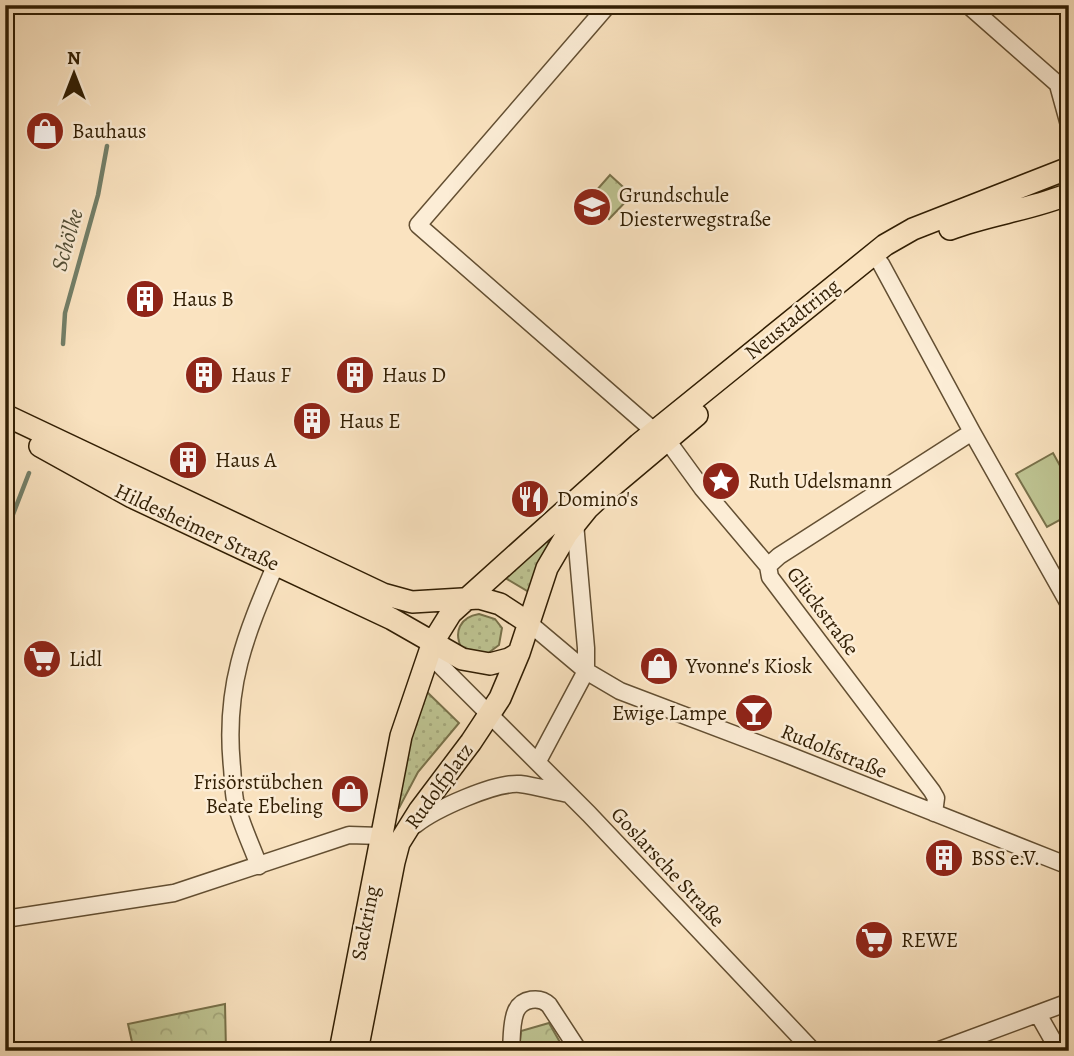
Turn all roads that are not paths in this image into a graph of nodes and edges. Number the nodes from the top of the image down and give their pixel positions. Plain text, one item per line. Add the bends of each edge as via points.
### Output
1 (608, 5) edge
2 (968, 5) edge
3 (1063, 88) edge
4 (1069, 125) edge
5 (1069, 168) edge
6 (1069, 194) edge
7 (881, 264) junction
8 (5, 415) edge
9 (5, 430) edge
10 (972, 432) junction
11 (661, 435) junction
12 (575, 523) junction
13 (549, 527) joint
14 (276, 564) junction
15 (768, 566) junction
16 (465, 599) junction
17 (1069, 604) edge
18 (529, 623) junction
19 (433, 642) junction
20 (519, 653) junction
21 (586, 671) junction
22 (490, 713) junction
23 (538, 761) junction
24 (569, 794) junction
25 (388, 795) joint
26 (934, 813) junction
27 (390, 839) junction
28 (259, 866) junction
29 (1069, 866) edge
30 (5, 919) edge
31 (1069, 1002) edge
32 (1038, 1014) junction
33 (340, 1051) edge
34 (356, 1051) edge
35 (511, 1051) edge
36 (579, 1051) edge
37 (813, 1051) edge
38 (937, 1051) edge
39 (1059, 1051) edge

1 - 11 street, Glückstraße via 418,225
2 - 3 street
3 - 4 street
5 - 11 main road, Neustadtring via 913,229 885,245
6 - 7 main road, Neustadtring via 946,230
7 - 10 street
7 - 11 main road, Neustadtring
8 - 16 main road, Hildesheimer Straße via 383,594 412,602
9 - 14 main road, Hildesheimer Straße via 132,498
10 - 15 street
10 - 17 street
11 - 12 main road, Neustadtring
11 - 13 main road, Neustadtring via 592,485
11 - 15 street, Glückstraße
12 - 18 main road, Rudolfplatz via 547,568
12 - 21 street
13 - 16 main road, Rudolfplatz
14 - 19 main road, Hildesheimer Straße
14 - 28 street via 244,641 232,695 229,741 235,800
15 - 26 street, Glückstraße via 770,577 932,790
16 - 18 main road via 500,604
16 - 19 main road, Rudolfplatz
18 - 20 main road, Rudolfplatz
18 - 21 street
19 - 20 main road via 462,659 482,664 498,663
19 - 22 street via 435,660
19 - 25 main road, Rudolfplatz via 404,725
20 - 22 main road, Rudolfplatz
21 - 23 street
21 - 26 street, Rudolfstraße via 620,691
22 - 23 street, Goslarsche Straße
22 - 27 main road, Rudolfplatz via 419,811
23 - 24 street, Goslarsche Straße
24 - 27 street, Rudolfplatz via 507,785 445,805
24 - 37 street, Goslarsche Straße
25 - 27 main road, Sackring
26 - 29 street, Rudolfstraße
27 - 28 street via 349,835
27 - 33 main road, Sackring
27 - 34 main road, Sackring
28 - 30 street via 174,893
31 - 32 street
32 - 38 street
32 - 39 street
35 - 36 street via 516,1010 534,999 549,1005

